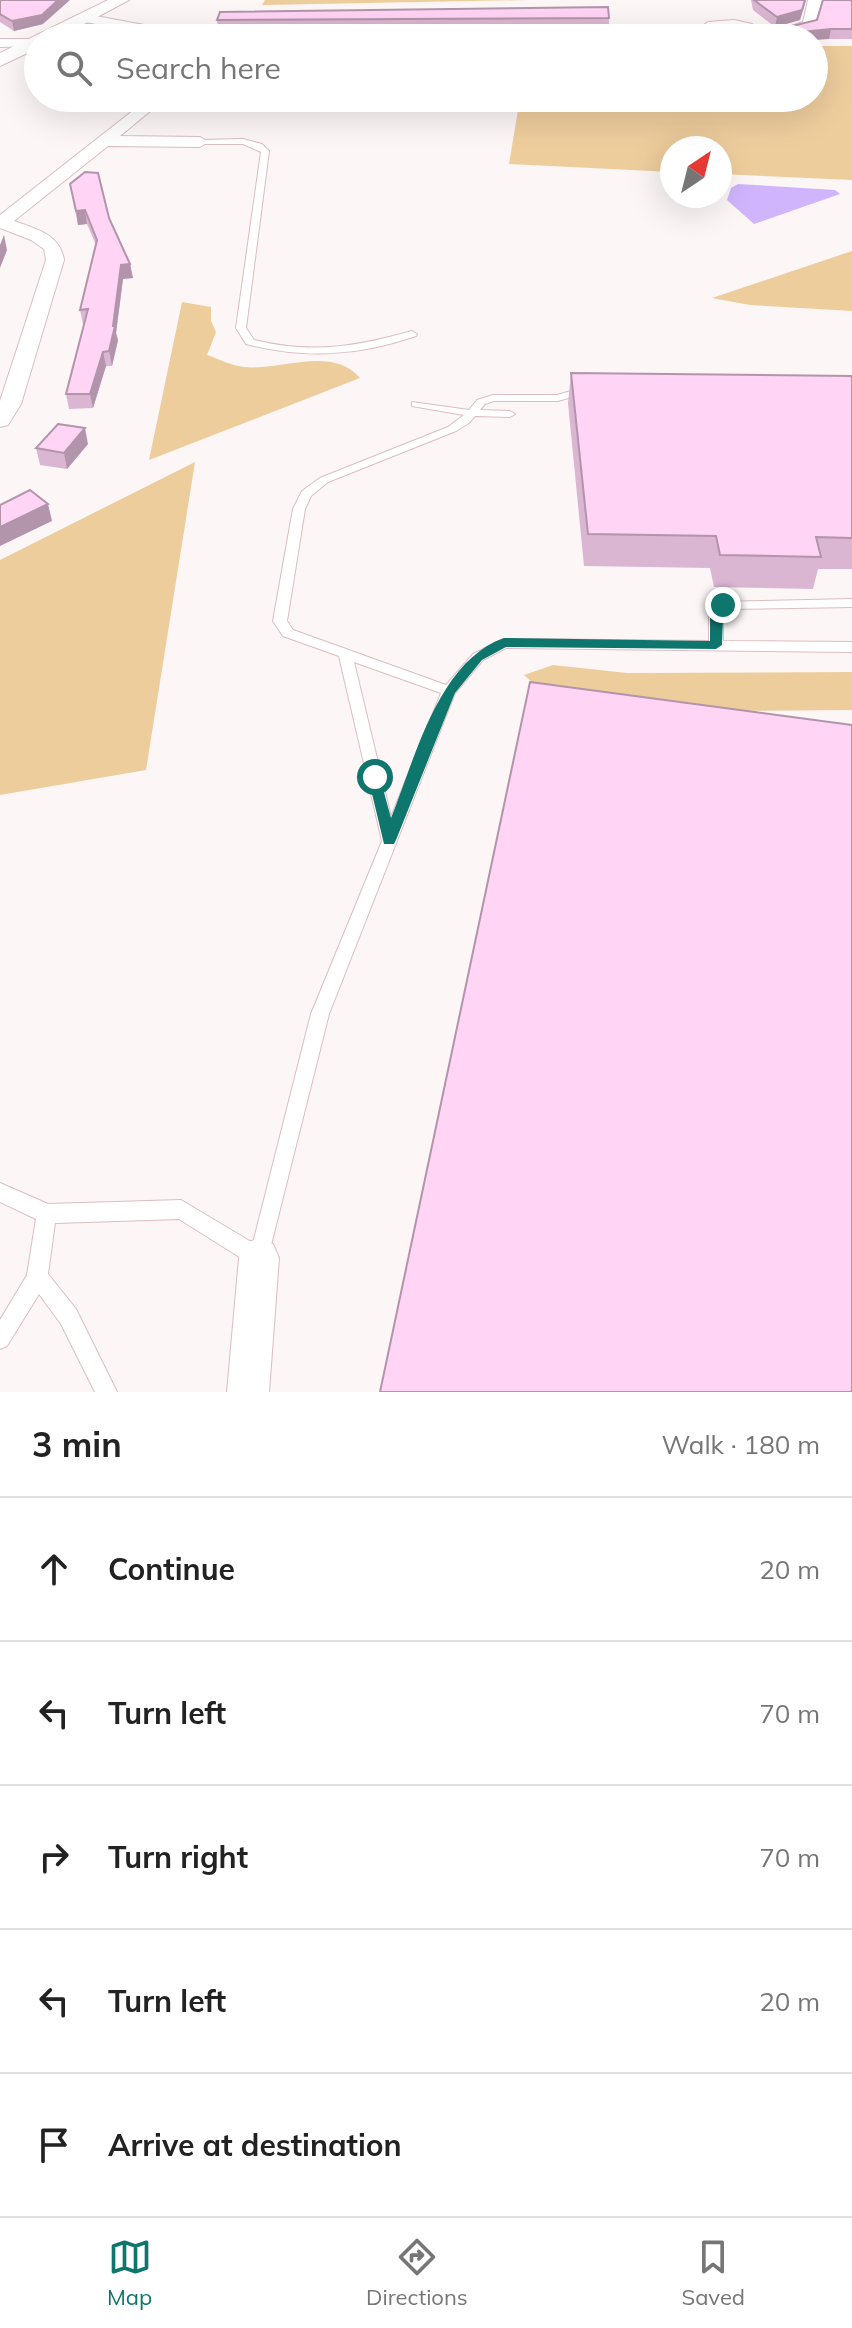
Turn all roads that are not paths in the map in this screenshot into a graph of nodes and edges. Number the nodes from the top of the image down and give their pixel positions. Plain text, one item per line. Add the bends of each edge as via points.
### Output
1 (121, 0) edge
2 (815, 0) edge
3 (85, 18) junction
4 (73, 24) edge
5 (118, 24) edge
6 (809, 24) edge
7 (24, 42) edge
8 (0, 43) edge
9 (24, 48) edge
10 (0, 60) edge
11 (141, 112) edge
12 (106, 141) junction
13 (200, 142) joint
14 (0, 222) edge
15 (412, 334) dead end
16 (596, 389) edge
17 (416, 404) dead end
18 (469, 413) junction
19 (510, 414) dead end
20 (0, 420) edge
21 (852, 603) edge
22 (716, 645) junction
23 (852, 647) edge
24 (346, 656) junction
25 (449, 691) junction
26 (389, 840) junction
27 (0, 1192) edge
28 (47, 1214) junction
29 (259, 1258) junction
30 (37, 1278) junction
31 (0, 1339) edge
32 (106, 1392) edge
33 (248, 1392) edge

1 - 3 street
2 - 6 street
3 - 4 street
3 - 5 street
7 - 8 street
9 - 10 street
11 - 12 street
12 - 13 street
12 - 14 street
13 - 15 lane via 250,141 265,151 241,328 250,342 274,349 342,353 377,348
14 - 20 street via 53,247 55,260 10,404
16 - 18 lane via 558,398 493,398
17 - 18 lane
18 - 19 lane
18 - 24 lane via 452,429 324,480 306,494 280,621 288,633
21 - 22 lane via 723,605 716,617
22 - 23 lane
22 - 25 lane via 504,643 478,657
24 - 25 lane
24 - 26 lane
25 - 26 lane
26 - 29 lane via 320,1014
27 - 28 lane
28 - 29 lane via 181,1209
28 - 30 lane
29 - 33 street
30 - 31 lane
30 - 32 lane via 68,1314

